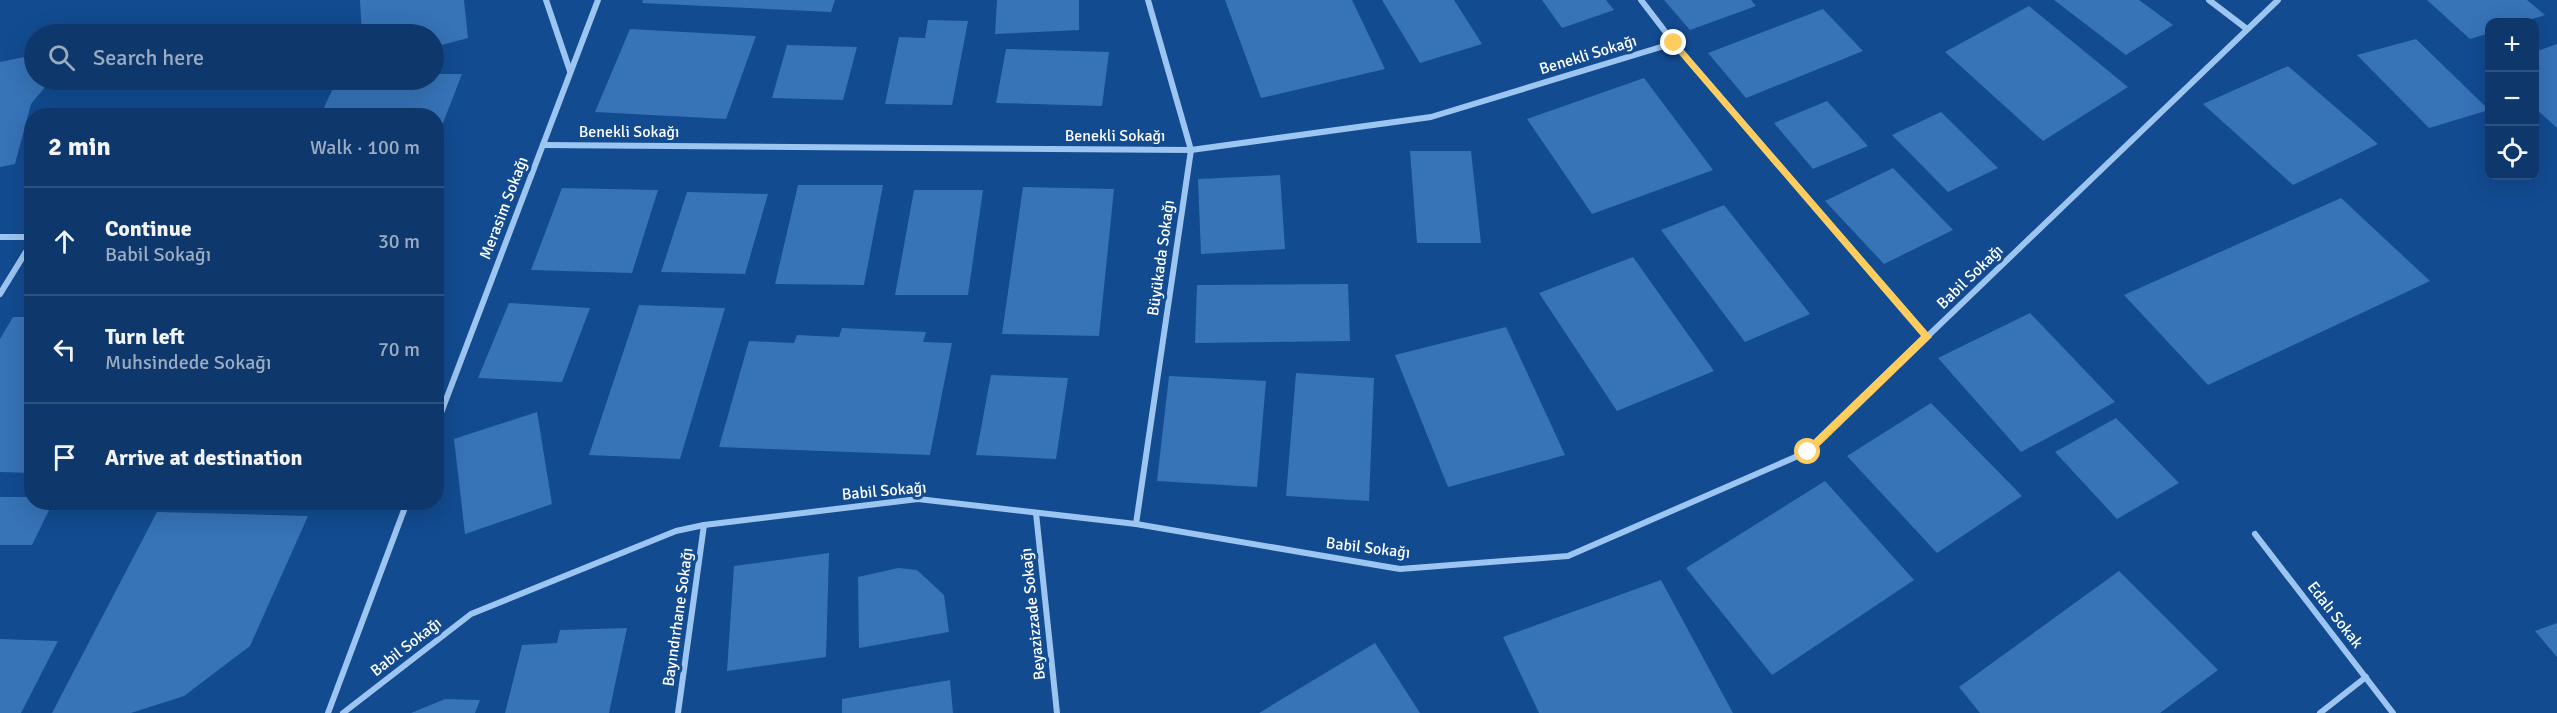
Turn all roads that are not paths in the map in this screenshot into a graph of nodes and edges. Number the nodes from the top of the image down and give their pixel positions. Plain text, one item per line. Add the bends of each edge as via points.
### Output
1 (546, 0) edge
2 (598, 0) edge
3 (1148, 0) edge
4 (1641, 0) edge
5 (2209, 0) edge
6 (2278, 0) edge
7 (2247, 30) junction
8 (1674, 43) junction
9 (570, 72) junction
10 (543, 145) junction
11 (1191, 150) junction
12 (0, 237) edge
13 (24, 237) edge
14 (24, 255) edge
15 (0, 294) edge
16 (1927, 337) junction
17 (444, 405) edge
18 (404, 510) edge
19 (1036, 513) junction
20 (1136, 524) junction
21 (704, 525) junction
22 (2255, 534) dead end
23 (2366, 677) junction
24 (328, 713) edge
25 (343, 713) edge
26 (678, 713) edge
27 (1057, 713) edge
28 (2320, 713) edge
29 (2393, 713) edge

1 - 9 street
2 - 9 street, Merasim Sokağı
3 - 11 street, Büyükada Sokağı
4 - 8 street
5 - 7 street
6 - 7 street, Babil Sokağı
7 - 16 street, Babil Sokağı
8 - 11 street, Benekli Sokağı via 1431,117
8 - 16 street
9 - 10 street, Merasim Sokağı
10 - 11 street, Benekli Sokağı
10 - 17 street, Merasim Sokağı
11 - 20 street, Büyükada Sokağı
12 - 13 street
14 - 15 street
16 - 20 street, Babil Sokağı via 1808,452 1568,556 1400,569
18 - 24 street
19 - 20 street, Babil Sokağı
19 - 21 street, Babil Sokağı via 918,499
19 - 27 street, Beyazizzade Sokağı
21 - 25 street, Babil Sokağı via 676,531 471,614
21 - 26 street, Bayındırhane Sokağı
22 - 23 street, Edalı Sokak
23 - 28 street
23 - 29 street, Edalı Sokak

